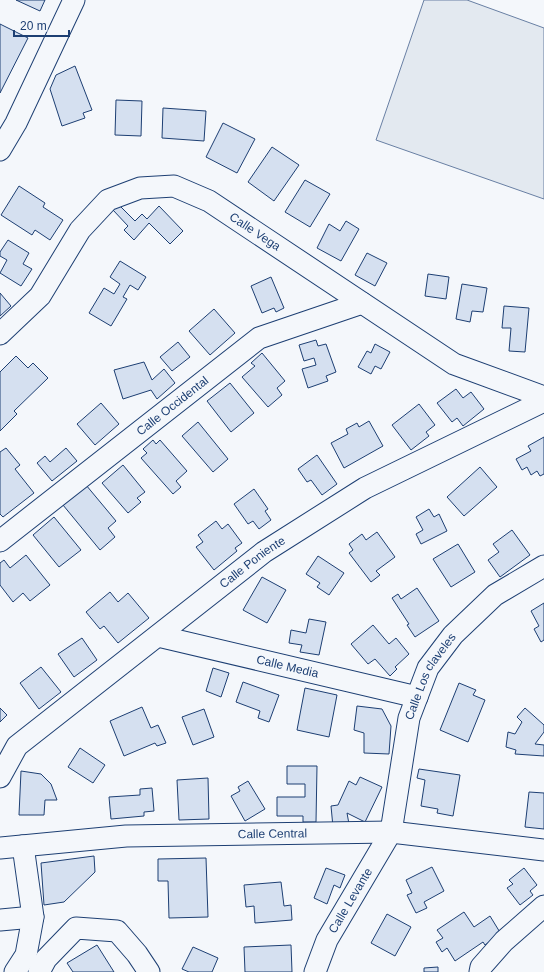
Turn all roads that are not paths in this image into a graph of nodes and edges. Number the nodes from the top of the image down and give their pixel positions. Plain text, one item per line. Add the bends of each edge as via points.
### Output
1 (74, 0) edge
2 (0, 150) edge
3 (362, 303) junction
4 (0, 334) edge
5 (544, 397) edge
6 (544, 401) edge
7 (0, 540) edge
8 (544, 566) edge
9 (158, 636) junction
10 (417, 697) junction
11 (0, 777) edge
12 (391, 832) junction
13 (23, 846) junction
14 (0, 848) edge
15 (544, 850) edge
16 (544, 906) edge
17 (33, 918) junction
18 (0, 920) edge
19 (15, 972) edge
20 (39, 972) edge
21 (149, 972) edge
22 (315, 972) edge
23 (480, 972) edge

1 - 2 street via 16,123
3 - 4 street, Calle Vega via 208,201 174,186 140,188 108,200 80,230 40,296
3 - 5 street, Calle Vega via 454,364
3 - 7 street, Calle Occidental via 259,338
6 - 9 street, Calle Poniente via 365,488 264,552
8 - 10 street, Calle Los claveles via 495,595 453,635 428,668
9 - 10 street, Calle Media
9 - 11 street, Calle Poniente via 17,746
10 - 12 street, Calle Los claveles via 409,718
12 - 13 street, Calle Central via 126,836
12 - 15 street, Calle Central
12 - 22 street, Calle Levante via 327,940
13 - 14 street, Calle Central
13 - 17 street
16 - 23 street via 504,941 481,967
17 - 18 street
17 - 19 street via 26,955
20 - 21 street via 46,959 76,928 117,931

